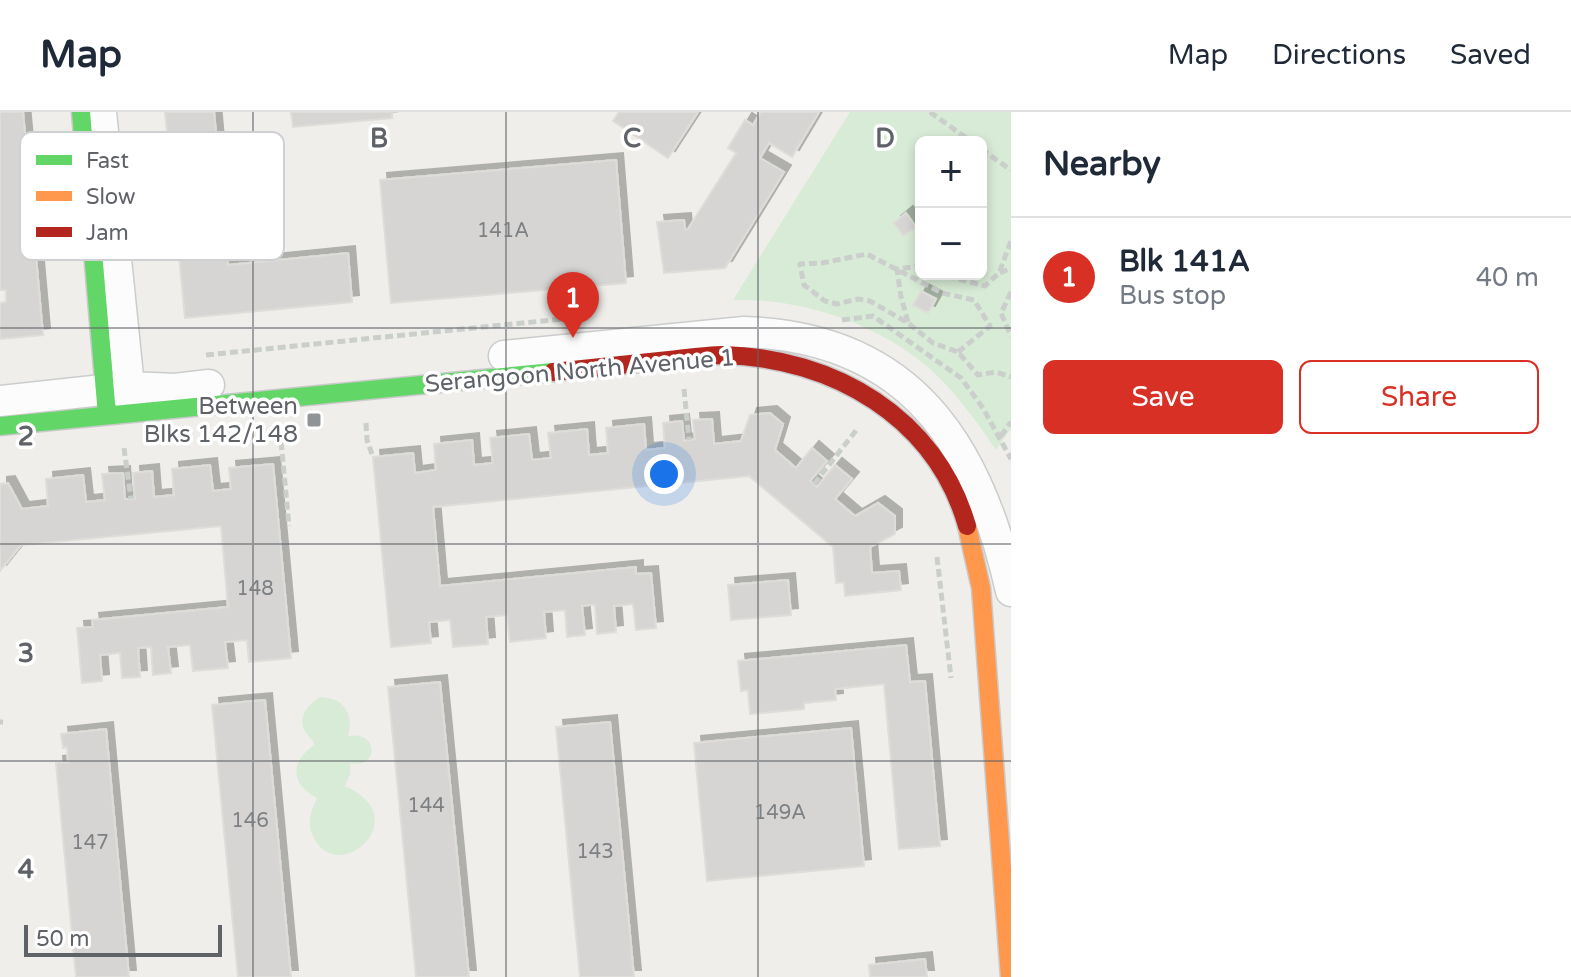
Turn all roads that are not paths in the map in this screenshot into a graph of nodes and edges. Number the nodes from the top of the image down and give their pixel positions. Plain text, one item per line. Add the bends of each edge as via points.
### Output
1 (81, 112) edge
2 (101, 112) edge
3 (84, 132) edge
4 (102, 132) edge
5 (100, 260) edge
6 (110, 260) edge
7 (0, 401) edge
8 (119, 401) junction
9 (0, 426) edge
10 (1011, 591) edge
11 (1010, 977) edge

1 - 3 street
2 - 4 street
5 - 8 street
6 - 8 street
7 - 8 street, Serangoon North Avenue 1
8 - 9 street, Serangoon North Avenue 1
8 - 10 street, Serangoon North Avenue 1 via 191,387 715,333 802,338 861,359 895,379 941,422 987,505
8 - 11 street, Serangoon North Avenue 1 via 722,355 798,366 843,380 880,400 918,436 951,483 981,588

